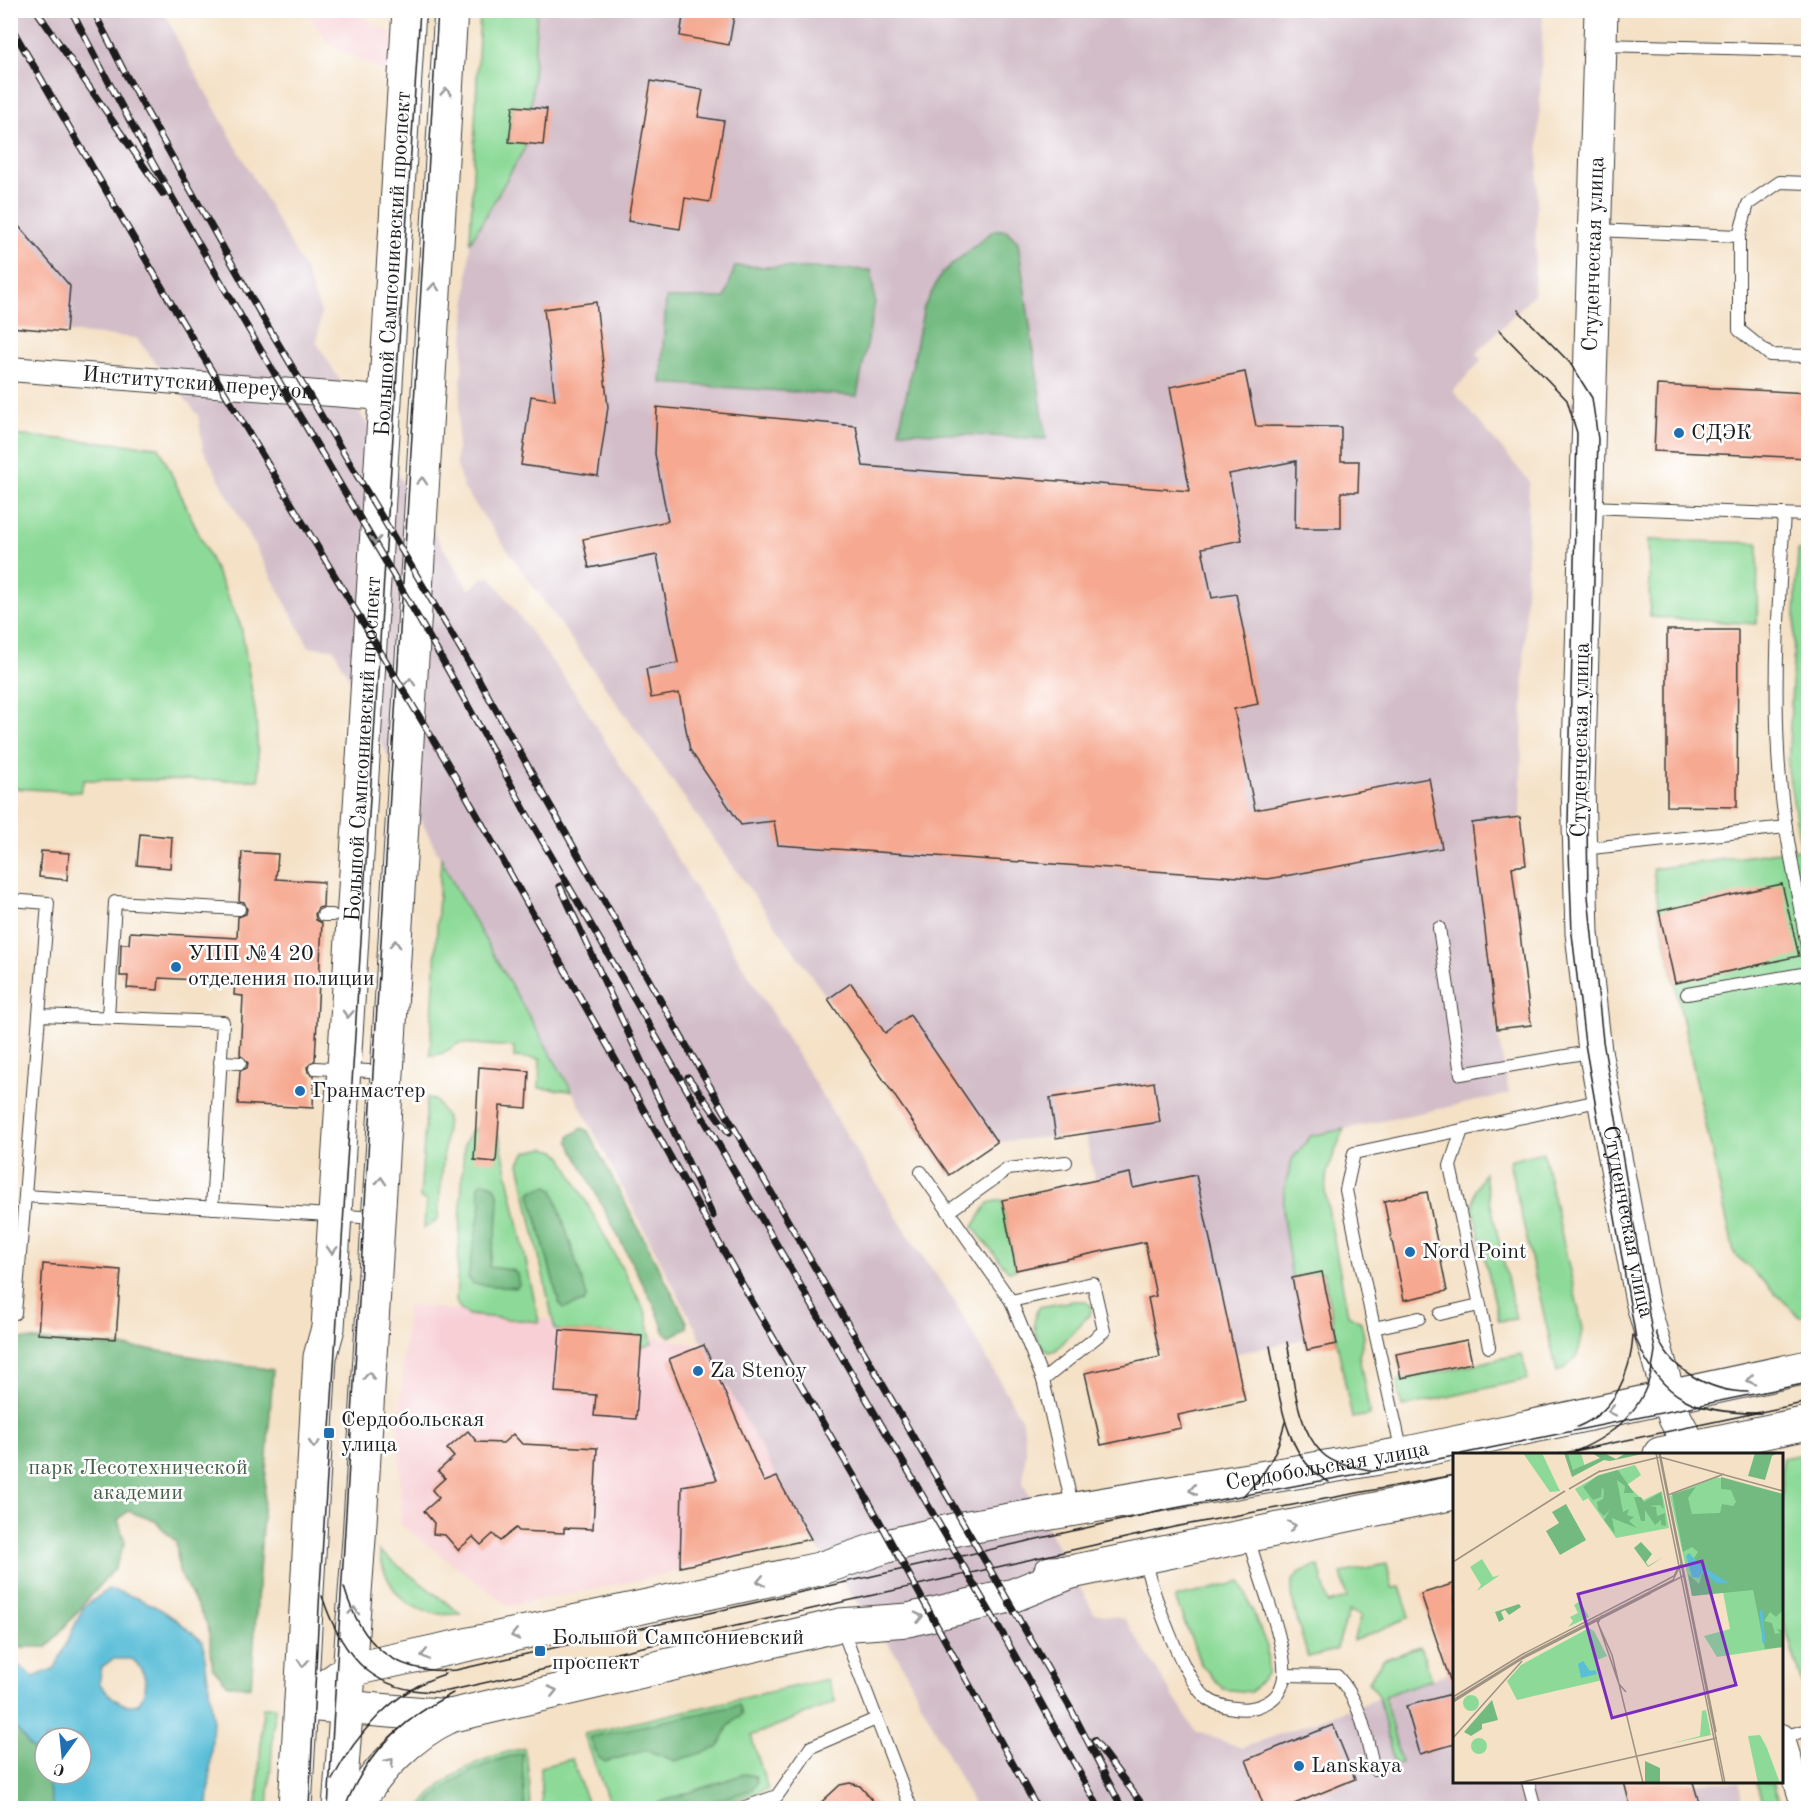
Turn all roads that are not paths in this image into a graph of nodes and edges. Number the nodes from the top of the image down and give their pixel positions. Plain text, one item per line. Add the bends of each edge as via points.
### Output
1 (409, 10) edge
2 (451, 10) edge
3 (1601, 10) edge
4 (1600, 45) junction
5 (1809, 50) edge
6 (1809, 183) edge
7 (1594, 230) junction
8 (1739, 236) junction
9 (1809, 356) edge
10 (10, 369) edge
11 (383, 398) junction
12 (1587, 507) junction
13 (1784, 514) junction
14 (1809, 515) edge
15 (1786, 827) junction
16 (1578, 850) junction
17 (10, 900) edge
18 (239, 909) dead end
19 (1439, 928) dead end
20 (1809, 953) edge
21 (1809, 973) edge
22 (1687, 994) dead end
23 (39, 1015) junction
24 (108, 1017) junction
25 (1595, 1051) junction
26 (220, 1062) junction
27 (240, 1063) dead end
28 (330, 1069) junction
29 (388, 1072) junction
30 (1604, 1100) junction
31 (1462, 1130) junction
32 (1066, 1162) dead end
33 (921, 1172) dead end
34 (25, 1196) junction
35 (212, 1208) junction
36 (949, 1211) junction
37 (334, 1215) junction
38 (378, 1218) junction
39 (1011, 1301) junction
40 (1479, 1305) junction
41 (10, 1313) edge
42 (1440, 1314) dead end
43 (1419, 1318) dead end
44 (1374, 1328) junction
45 (1490, 1347) dead end
46 (1809, 1367) edge
47 (1043, 1380) junction
48 (1669, 1399) junction
49 (1809, 1423) edge
50 (1693, 1452) edge
51 (1403, 1454) junction
52 (1453, 1493) edge
53 (1065, 1512) junction
54 (1248, 1535) junction
55 (1143, 1558) junction
56 (840, 1625) junction
57 (349, 1670) junction
58 (1284, 1675) junction
59 (301, 1704) junction
60 (346, 1707) junction
61 (450, 1716) junction
62 (876, 1719) junction
63 (1809, 1730) edge
64 (1783, 1737) edge
65 (1783, 1739) edge
66 (1374, 1768) dead end
67 (1801, 1775) edge
68 (1528, 1783) edge
69 (295, 1809) edge
70 (339, 1809) edge
71 (355, 1809) edge
72 (742, 1809) edge
73 (911, 1809) edge
74 (1535, 1809) edge
75 (1804, 1809) edge

1 - 11 main road, Большой Сампсониевский проспект
29 -> 2 main road, Большой Сампсониевский проспект
3 - 4 main road, Студенческая улица
4 - 5 lane
4 - 7 main road, Студенческая улица
6 - 8 lane via 1780,182 1748,204
7 - 8 lane
7 - 12 main road, Студенческая улица
8 - 9 lane via 1739,330 1770,355
10 - 11 street, Институтский переулок
11 -> 28 main road, Большой Сампсониевский проспект
12 - 13 lane
12 - 16 main road, Студенческая улица
13 - 14 lane
13 - 15 lane via 1777,627 1777,714
15 - 16 lane
15 - 20 lane
16 - 25 main road, Студенческая улица via 1581,933
17 - 23 lane via 48,903
18 - 24 lane via 115,902
19 - 25 lane via 1461,1074
21 - 22 lane
23 - 24 lane
23 - 34 lane
24 - 26 lane via 223,1022
25 - 30 main road, Студенческая улица
26 - 27 lane
26 - 35 lane
28 - 29 lane
28 - 37 main road, Большой Сампсониевский проспект
38 -> 29 main road, Большой Сампсониевский проспект
30 - 31 lane
30 - 48 main road, Студенческая улица via 1642,1300
31 - 40 lane via 1450,1166
31 - 44 lane via 1354,1153 1346,1190
32 - 36 lane via 1008,1169
33 - 36 lane
34 - 35 lane
34 - 41 lane via 15,1313
35 - 37 lane
36 - 39 lane
37 - 38 lane
37 -> 59 main road, Большой Сампсониевский проспект via 328,1328 320,1357
57 -> 38 main road, Большой Сампсониевский проспект
39 - 47 lane
39 - 47 lane via 1093,1283 1104,1331
40 - 42 lane
40 - 45 lane
43 - 44 lane
44 - 51 lane
46 -> 48 main road, Сердобольская улица
47 - 53 lane
48 - 50 main road, Студенческая улица
48 -> 51 main road, Сердобольская улица
49 - 50 main road
51 -> 53 main road, Сердобольская улица
54 -> 52 main road
53 -> 57 main road, Сердобольская улица via 965,1546 894,1563 819,1569
54 - 55 main road
54 - 58 lane via 1282,1647
56 -> 55 main road via 902,1599 1008,1575 1071,1572
55 - 58 lane via 1151,1587 1193,1684 1208,1700 1250,1709 1271,1703 1280,1692
61 -> 56 main road
56 - 62 lane
57 - 59 main road, Сердобольская улица
57 - 60 main road, Большой Сампсониевский проспект
58 - 66 lane via 1337,1676 1352,1692
59 - 60 main road
59 - 69 main road, Большой Сампсониевский проспект
60 - 61 main road
60 - 70 main road, Большой Сампсониевский проспект
71 -> 61 main road via 402,1747
62 - 72 lane via 811,1747 777,1796
62 - 73 lane
63 - 64 lane
65 - 67 street
67 - 75 street
68 - 74 lane

